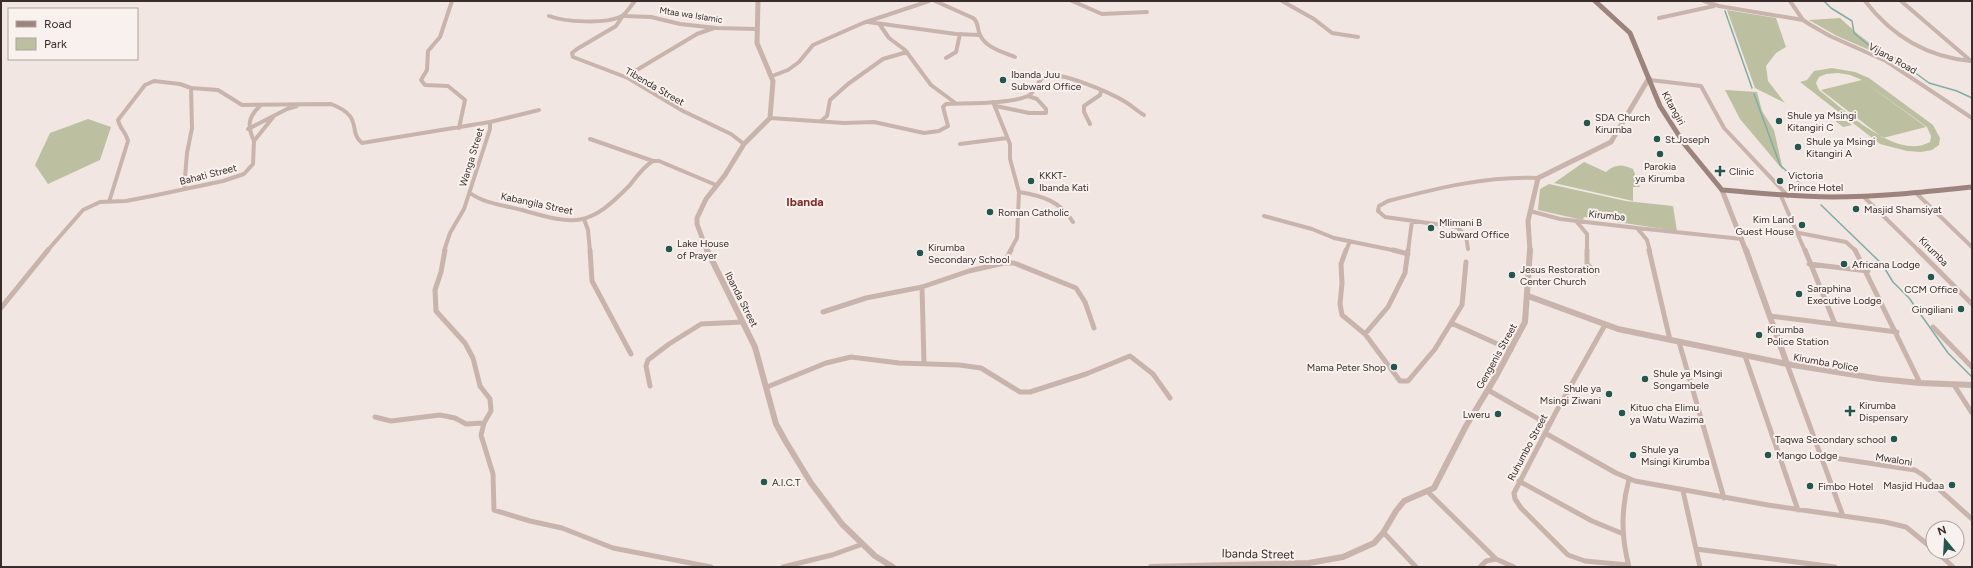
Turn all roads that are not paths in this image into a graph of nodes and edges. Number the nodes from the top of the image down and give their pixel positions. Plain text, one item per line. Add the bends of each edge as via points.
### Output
1 (452, 1) edge
2 (635, 1) edge
3 (758, 1) edge
4 (929, 1) edge
5 (935, 1) edge
6 (1072, 1) edge
7 (1282, 1) edge
8 (1596, 1) edge
9 (1704, 1) edge
10 (1790, 1) edge
11 (1865, 1) edge
12 (1901, 1) edge
13 (1714, 6) junction
14 (1146, 12) dead end
15 (549, 16) dead end
16 (623, 16) junction
17 (1659, 18) dead end
18 (1803, 20) junction
19 (868, 22) junction
20 (880, 25) junction
21 (716, 28) junction
22 (756, 29) junction
23 (960, 34) junction
24 (980, 35) junction
25 (1358, 37) dead end
26 (907, 52) junction
27 (1015, 57) dead end
28 (946, 58) dead end
29 (1972, 62) edge
30 (772, 76) junction
31 (625, 77) junction
32 (1649, 79) junction
33 (190, 88) junction
34 (1101, 91) junction
35 (1028, 96) junction
36 (954, 102) junction
37 (307, 104) junction
38 (995, 104) junction
39 (260, 106) junction
40 (539, 110) dead end
41 (1144, 115) dead end
42 (274, 116) junction
43 (770, 118) junction
44 (1972, 118) edge
45 (821, 121) junction
46 (490, 122) junction
47 (1090, 124) dead end
48 (248, 128) junction
49 (459, 128) junction
50 (1007, 138) junction
51 (590, 139) dead end
52 (254, 141) junction
53 (744, 144) junction
54 (960, 144) dead end
55 (652, 161) junction
56 (1538, 178) junction
57 (716, 185) junction
58 (1972, 187) edge
59 (184, 189) junction
60 (1722, 190) junction
61 (1019, 192) junction
62 (1915, 192) junction
63 (470, 193) junction
64 (1784, 196) junction
65 (1863, 196) junction
66 (109, 202) junction
67 (1530, 211) junction
68 (1264, 216) dead end
69 (584, 219) junction
70 (1412, 221) junction
71 (1576, 221) junction
72 (1073, 222) dead end
73 (1637, 228) junction
74 (1799, 233) junction
75 (1742, 239) junction
76 (1350, 241) junction
77 (1972, 247) edge
78 (1468, 249) dead end
79 (1408, 254) junction
80 (1466, 262) dead end
81 (1004, 263) junction
82 (1809, 264) junction
83 (1868, 271) junction
84 (1596, 273) dead end
85 (922, 287) junction
86 (1528, 296) junction
87 (1972, 304) edge
88 (1, 308) edge
89 (823, 312) dead end
90 (1770, 316) junction
91 (742, 322) junction
92 (1451, 323) junction
93 (1835, 324) junction
94 (1605, 325) junction
95 (1094, 328) dead end
96 (1933, 328) dead end
97 (1896, 332) junction
98 (1365, 334) junction
99 (1670, 340) junction
100 (1679, 342) junction
101 (1511, 350) junction
102 (631, 354) dead end
103 (1745, 356) junction
104 (924, 362) junction
105 (1787, 364) junction
106 (1972, 367) edge
107 (1920, 383) junction
108 (1954, 385) junction
109 (1972, 385) edge
110 (650, 386) dead end
111 (767, 387) junction
112 (1488, 390) junction
113 (1170, 398) dead end
114 (1972, 414) edge
115 (374, 417) dead end
116 (484, 423) junction
117 (1549, 425) junction
118 (1545, 433) junction
119 (1821, 456) junction
120 (1629, 479) junction
121 (1519, 481) junction
122 (1683, 491) junction
123 (1429, 493) junction
124 (1724, 498) junction
125 (1798, 510) junction
126 (1843, 516) junction
127 (1972, 518) edge
128 (1384, 533) junction
129 (1621, 533) junction
130 (1925, 542) edge
131 (860, 544) junction
132 (1696, 549) junction
133 (1496, 559) junction
134 (1946, 560) edge
135 (1629, 566) edge
136 (711, 567) edge
137 (783, 567) edge
138 (893, 567) edge
139 (1151, 567) edge
140 (1416, 567) edge
141 (1480, 567) edge
142 (1514, 567) edge
143 (1700, 567) edge
144 (1834, 567) edge
145 (1953, 567) edge

1 - 49 street via 440,37 428,51 427,67 421,80 425,85 452,87 464,98
2 - 16 street
3 - 22 street
4 - 19 street
5 - 24 street via 973,17 978,22
6 - 14 street via 1102,14
7 - 25 street via 1309,15 1332,33
8 - 32 main road, Kitangiri via 1630,33
9 - 13 street
10 - 18 street
11 - 29 street via 1885,23 1919,46 1941,56
12 - 29 street
13 - 17 street
13 - 18 street
15 - 16 street, Mtaa wa Islamic via 554,19 593,21
16 - 21 street, Mtaa wa Islamic
16 - 31 street, Tibenda Street via 619,26 585,43 572,53 577,60
18 - 44 street, Vijana Road via 1830,36 1898,68
19 - 20 street
19 - 30 street via 813,45 799,62 788,70
20 - 23 street
20 - 26 street via 889,38
21 - 22 street, Mtaa wa Islamic
21 - 31 street via 697,34
22 - 30 street via 758,43
23 - 24 street
23 - 28 street via 956,52
24 - 27 street via 989,44
26 - 36 street via 930,85
26 - 45 street via 883,59 848,84 830,100 827,116
30 - 43 street
31 - 53 street, Tibenda Street via 683,111 731,134
32 - 56 street via 1611,142
32 - 60 main road, Kitangiri via 1660,106 1678,135
32 - 64 street via 1701,86 1724,128
33 - 39 street, Wanga Street via 218,90 239,104
33 - 59 street via 192,128
33 - 66 street, Wanga Street via 180,84 154,81 145,85 118,120 128,141
34 - 35 street via 1054,75 1040,80
34 - 41 street via 1123,100
34 - 47 street via 1100,95 1087,101 1082,108
35 - 38 street
35 - 38 street via 1037,99 1046,109 1046,113
36 - 38 street
36 - 45 street via 943,107 948,126 932,133 914,132 874,122
37 - 39 street, Wanga Street
37 - 42 street via 287,109
37 - 49 street, Wanga Street via 331,104 348,112 354,120 356,139 362,143
38 - 50 street
39 - 48 street via 251,115
40 - 46 street
42 - 48 street
42 - 52 street
43 - 45 street
43 - 53 street, Ibanda Street
46 - 49 street, Wanga Street
46 - 63 street, Wanga Street
48 - 52 street
50 - 54 street
50 - 61 street
51 - 55 street
52 - 59 street, Bahati Street via 252,164 244,174
53 - 57 street, Ibanda Street
55 - 57 street via 659,161
55 - 69 street, Kabangila Street via 612,201
56 - 67 street, Gengenis Street
56 - 70 street via 1508,177 1472,181 1388,201 1380,206 1378,211 1385,217
57 - 91 street, Ibanda Street via 701,207 696,224
58 - 62 main road
59 - 66 street, Bahati Street
60 - 64 main road
60 - 75 street, Kitangiri
61 - 72 street via 1049,197 1068,212
61 - 81 street via 1017,238
62 - 65 main road
62 - 77 street
63 - 69 street, Kabangila Street via 474,197 532,213 575,220
63 - 116 street, Wanga Street via 463,212 448,237 434,300 438,315 465,343 473,358 480,386 490,399 492,411
64 - 65 main road
64 - 74 street
65 - 87 street, Kirumba
66 - 88 street, Bahati Street via 90,206 77,215
67 - 71 street, Kirumba
67 - 86 street, Gengenis Street
68 - 76 street
69 - 102 street via 588,230 592,281
70 - 78 street via 1457,227 1466,236
70 - 79 street
71 - 73 street, Kirumba
71 - 84 street via 1587,234 1587,264
73 - 75 street
73 - 99 street, Kirumba via 1647,240
74 - 82 street
74 - 83 street via 1846,242 1858,253
75 - 90 street, Kitangiri
76 - 79 street
76 - 98 street via 1341,264 1340,310 1346,320
79 - 98 street via 1405,273 1394,297
80 - 92 street via 1462,305
81 - 85 street via 969,271
81 - 95 street via 1030,268 1076,288 1085,302
82 - 83 street
82 - 93 street
83 - 97 street
85 - 89 street via 866,298
85 - 104 street
86 - 94 street
86 - 101 street, Gengenis Street via 1525,322
90 - 93 street
90 - 105 street, Kirumba Police
91 - 110 street via 701,324 675,340 648,360 646,366
91 - 111 street, Ibanda Street via 755,347
92 - 98 street via 1435,349 1408,381 1404,382 1400,381 1384,362
92 - 101 street
93 - 97 street
94 - 99 street
94 - 117 street, Ruhumbo Street
96 - 106 street
97 - 107 street
99 - 100 street
100 - 103 street
100 - 124 street
101 - 112 street, Gengenis Street
103 - 105 street
103 - 125 street
104 - 111 street via 899,363 850,357 826,363
104 - 113 street via 981,368 1020,392 1030,392 1086,374 1130,356 1146,366
105 - 107 street, Kirumba Police via 1862,377
105 - 119 street
107 - 108 street, Kirumba Police
108 - 109 street, Kirumba Police
108 - 114 street
111 - 131 street, Ibanda Street via 776,424 806,478
112 - 117 street
112 - 123 street, Gengenis Street
115 - 116 street via 391,421 440,415 455,418 466,424
116 - 136 street, Wanga Street via 481,435 493,474 494,510 562,528 613,548
117 - 118 street, Ruhumbo Street
118 - 120 street
118 - 121 street, Ruhumbo Street
119 - 126 street
119 - 127 street, Mwaloni via 1915,470
120 - 122 street
120 - 129 street via 1624,497
121 - 129 street via 1592,521
121 - 135 street, Ruhumbo Street via 1514,493 1520,508 1568,555 1585,561
122 - 124 street
122 - 132 street
123 - 128 street via 1403,502
123 - 133 street
124 - 125 street
125 - 126 street
126 - 130 street via 1906,528
128 - 139 street, Ibanda Street via 1374,543 1347,556 1312,565
128 - 140 street
129 - 135 street
131 - 137 street via 832,555
131 - 138 street, Ibanda Street
132 - 143 street
132 - 144 street
133 - 141 street via 1486,561
133 - 142 street
134 - 145 street

